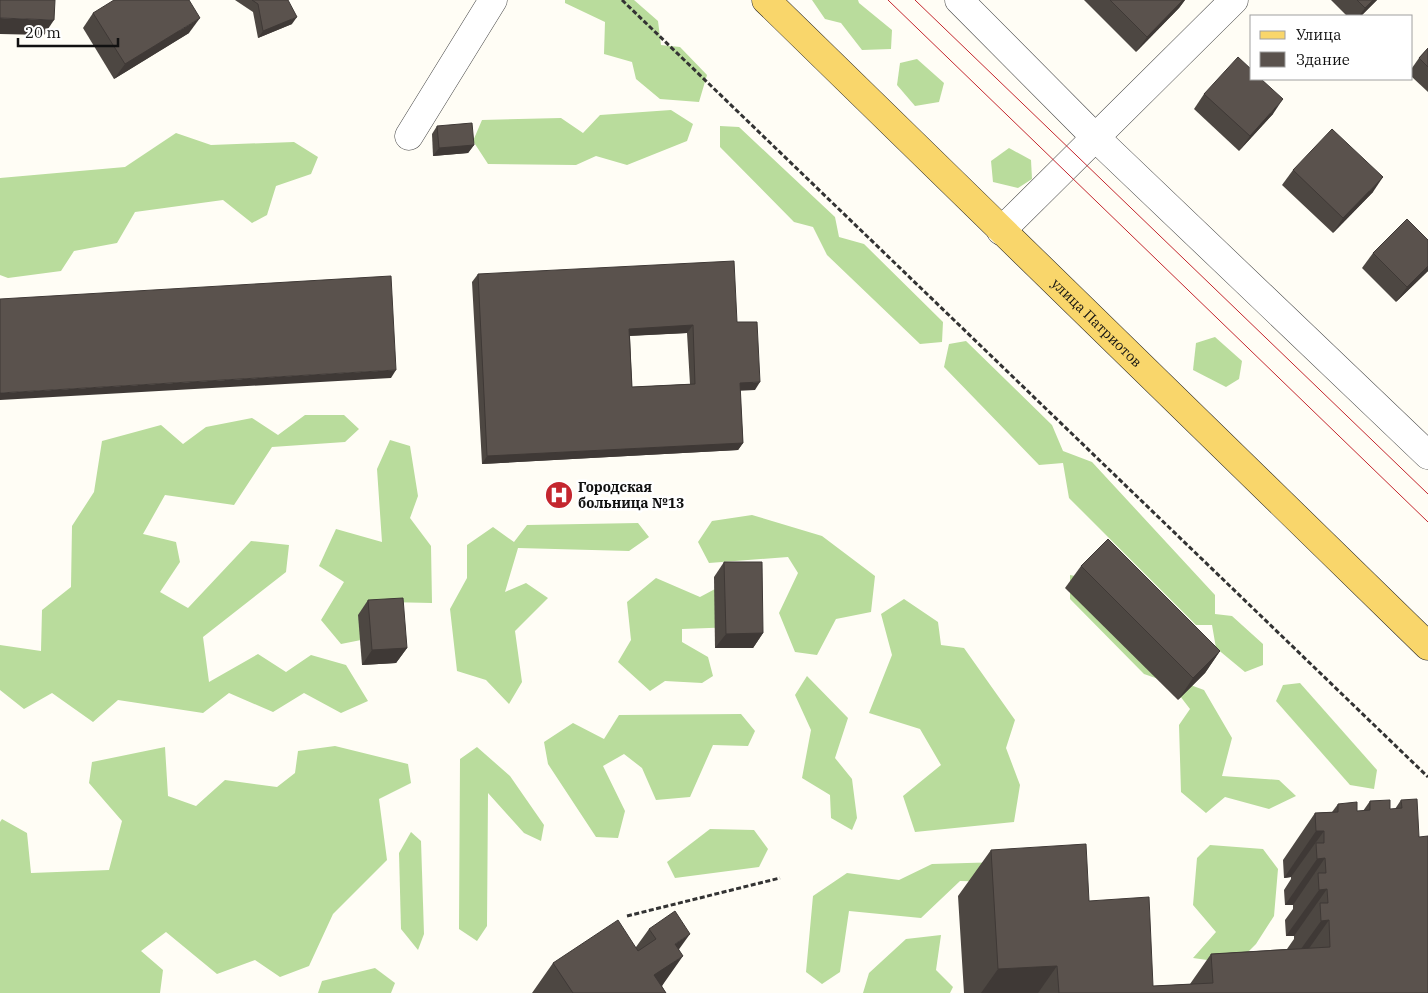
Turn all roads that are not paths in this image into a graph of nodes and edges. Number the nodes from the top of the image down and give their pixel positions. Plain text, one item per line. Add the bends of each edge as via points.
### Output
1 (493, 0) edge
2 (766, 0) edge
3 (959, 0) edge
4 (1234, 0) edge
5 (409, 136) dead end
6 (1096, 138) junction
7 (1002, 231) junction
8 (1428, 455) edge
9 (1428, 646) edge

1 - 5 street
2 - 7 main road, улица Патриотов
3 - 6 street
4 - 6 street
6 - 7 street
6 - 8 street
7 - 9 main road, улица Патриотов

